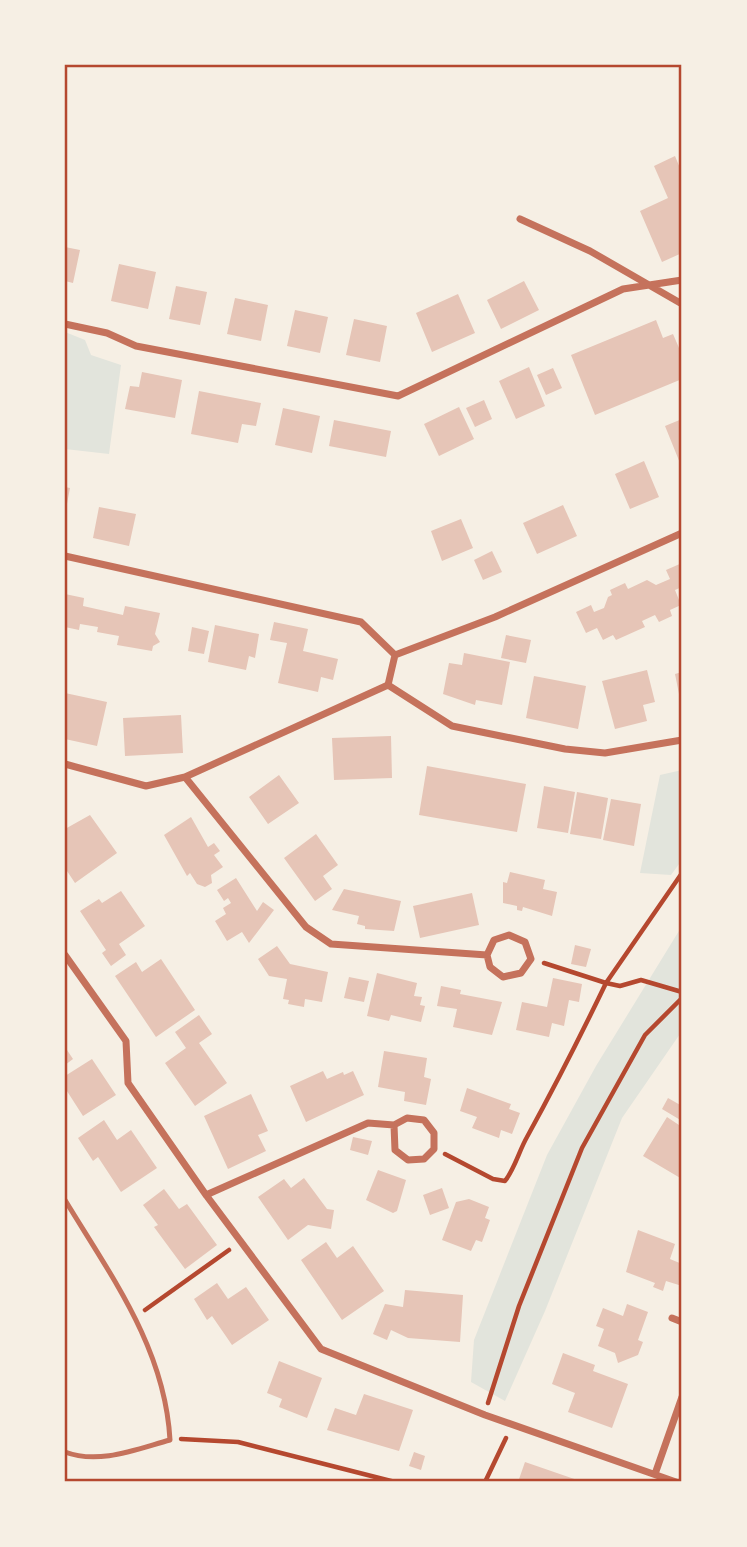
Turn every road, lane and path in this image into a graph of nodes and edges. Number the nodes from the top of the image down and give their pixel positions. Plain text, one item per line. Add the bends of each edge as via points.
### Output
1 (520, 219) dead end
2 (682, 280) edge
3 (649, 286) junction
4 (682, 304) edge
5 (65, 324) edge
6 (682, 533) edge
7 (65, 556) edge
8 (395, 656) junction
9 (388, 685) junction
10 (682, 740) edge
11 (65, 764) edge
12 (185, 777) junction
13 (682, 873) edge
14 (65, 954) edge
15 (487, 955) junction
16 (531, 959) junction
17 (606, 983) junction
18 (682, 992) edge
19 (682, 998) edge
20 (394, 1125) junction
21 (434, 1149) junction
22 (206, 1195) junction
23 (65, 1200) edge
24 (241, 1241) junction
25 (134, 1315) junction
26 (672, 1318) dead end
27 (682, 1322) edge
28 (682, 1397) edge
29 (485, 1415) junction
30 (512, 1424) junction
31 (170, 1440) junction
32 (65, 1452) edge
33 (655, 1474) junction
34 (395, 1482) edge
35 (485, 1482) edge
36 (676, 1482) edge

1 - 3 street via 590,251
2 - 3 street
3 - 4 street
3 - 5 street via 623,289 398,396 136,346 107,333
6 - 8 street via 495,617
7 - 8 street via 361,622
8 - 9 street
9 - 10 street via 452,726 565,749 606,753
9 - 12 street
11 - 12 street via 146,786
12 - 15 street via 306,927 331,944
13 - 17 path
14 - 22 street via 126,1041 128,1083
15 - 16 street via 490,967 503,977 521,973
15 - 16 street via 494,940 509,935 524,942
16 - 17 path
17 - 18 path via 620,986 641,980
17 - 21 path via 505,1181
19 - 29 path via 645,1035 582,1148 519,1306
20 - 21 street via 407,1118 424,1120 434,1133
20 - 21 street via 395,1150 408,1160 424,1159
20 - 22 street via 368,1123
22 - 24 street
23 - 25 lane
24 - 25 path via 142,1314
24 - 29 street via 321,1349
25 - 31 lane via 157,1366 168,1405
26 - 27 street
28 - 33 street
29 - 30 street
30 - 33 street
30 - 35 path
31 - 32 lane via 113,1456
31 - 34 path via 238,1442
33 - 36 street

